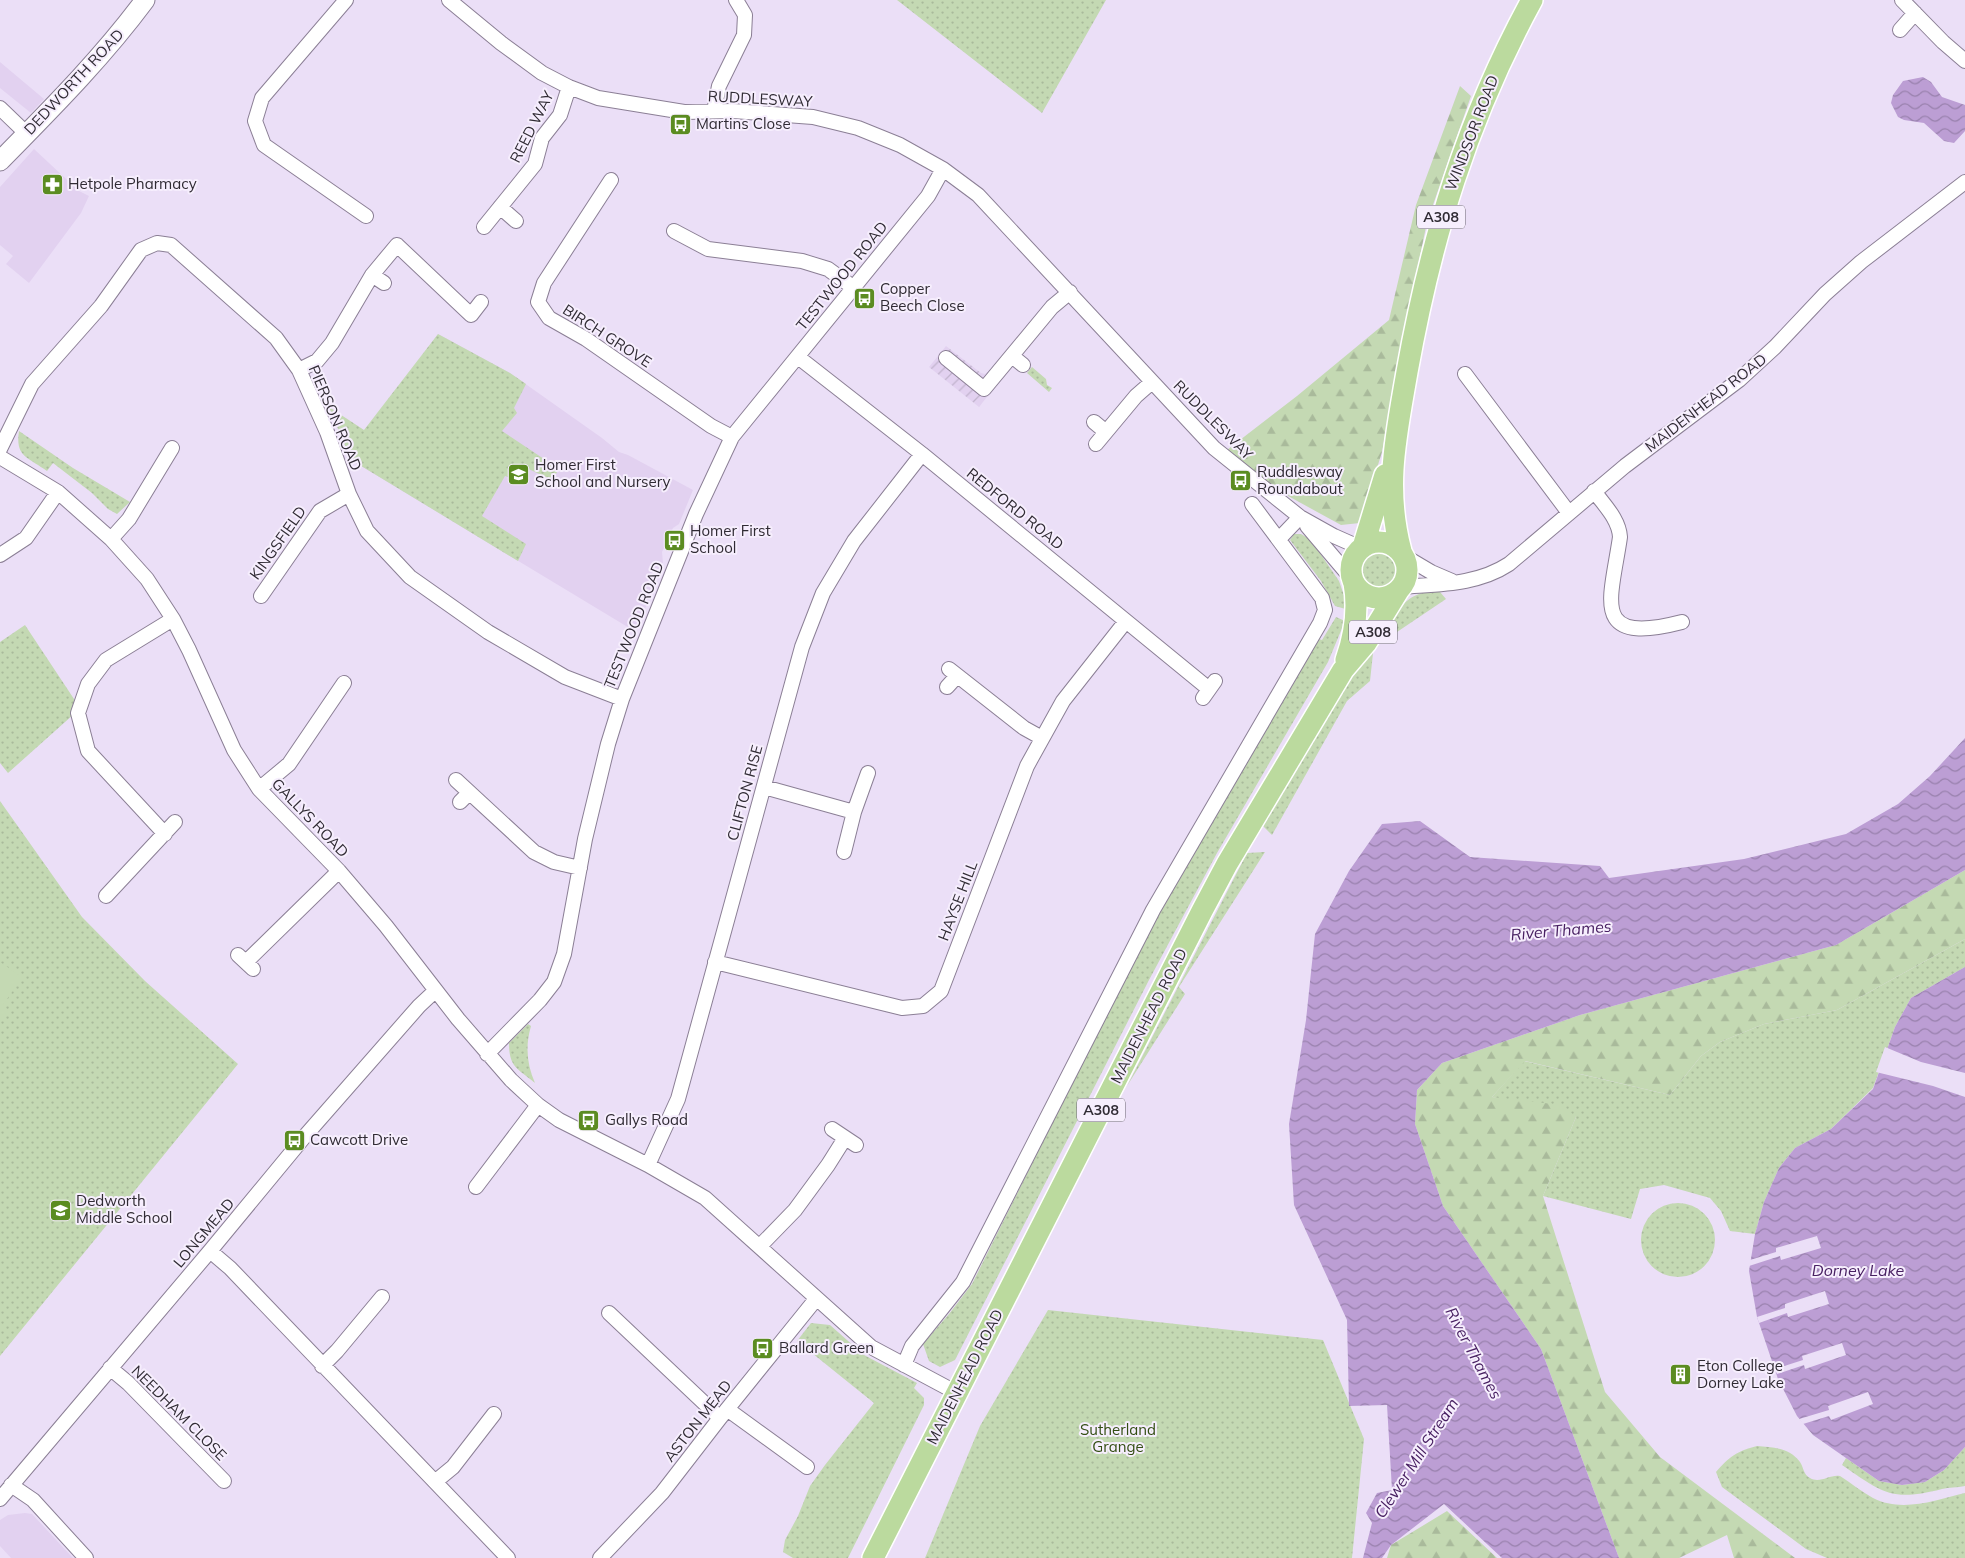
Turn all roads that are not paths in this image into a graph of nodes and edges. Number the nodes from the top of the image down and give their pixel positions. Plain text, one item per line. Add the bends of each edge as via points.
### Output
1 (145, 0) edge
2 (346, 0) edge
3 (449, 0) edge
4 (736, 0) edge
5 (1532, 0) edge
6 (1902, 0) edge
7 (1915, 13) junction
8 (1900, 30) dead end
9 (1965, 61) edge
10 (570, 87) junction
11 (0, 108) edge
12 (714, 111) junction
13 (27, 134) junction
14 (0, 161) edge
15 (943, 168) junction
16 (611, 180) dead end
17 (1965, 182) edge
18 (500, 207) junction
19 (361, 208) dead end
20 (516, 221) dead end
21 (484, 227) dead end
22 (681, 232) dead end
23 (372, 275) junction
24 (384, 283) dead end
25 (854, 288) junction
26 (1070, 292) junction
27 (481, 302) dead end
28 (798, 357) junction
29 (946, 358) dead end
30 (299, 370) junction
31 (1465, 374) dead end
32 (1152, 382) junction
33 (1094, 422) dead end
34 (1106, 432) junction
35 (732, 437) junction
36 (1096, 444) dead end
37 (171, 448) dead end
38 (1394, 448) junction
39 (0, 449) edge
40 (922, 454) junction
41 (0, 457) edge
42 (1594, 491) junction
43 (58, 492) junction
44 (349, 494) junction
45 (1252, 504) dead end
46 (1569, 512) junction
47 (1300, 517) junction
48 (111, 539) junction
49 (1279, 539) junction
50 (1362, 547) junction
51 (1402, 554) junction
52 (0, 555) edge
53 (1353, 581) junction
54 (1457, 582) junction
55 (1400, 589) junction
56 (260, 596) dead end
57 (172, 619) junction
58 (1126, 621) junction
59 (1682, 622) dead end
60 (1343, 670) junction
61 (344, 683) dead end
62 (947, 687) dead end
63 (1209, 689) dead end
64 (622, 699) junction
65 (1042, 738) junction
66 (868, 773) dead end
67 (456, 780) dead end
68 (764, 787) junction
69 (259, 789) junction
70 (854, 812) junction
71 (176, 822) dead end
72 (165, 834) junction
73 (844, 852) dead end
74 (580, 868) junction
75 (339, 871) junction
76 (106, 896) dead end
77 (246, 962) dead end
78 (715, 962) junction
79 (435, 991) junction
80 (487, 1054) junction
81 (538, 1105) junction
82 (832, 1130) dead end
83 (648, 1165) junction
84 (476, 1187) dead end
85 (760, 1246) junction
86 (210, 1251) junction
87 (382, 1297) dead end
88 (816, 1299) junction
89 (609, 1313) dead end
90 (904, 1365) junction
91 (322, 1366) junction
92 (110, 1368) junction
93 (957, 1393) junction
94 (494, 1414) dead end
95 (723, 1414) junction
96 (807, 1467) dead end
97 (436, 1481) junction
98 (223, 1482) dead end
99 (11, 1485) junction
100 (0, 1499) edge
101 (86, 1558) edge
102 (508, 1558) edge
103 (600, 1558) edge
104 (873, 1558) edge

1 - 13 main road, DEDWORTH ROAD via 123,30
2 - 19 street via 262,98 255,120 264,145
3 - 10 street, RUDDLESWAY via 542,73
4 - 12 street via 745,15 744,35 719,86
5 - 38 main road, WINDSOR ROAD / A308 via 1487,92 1449,193 1420,301
6 - 7 street
7 - 8 street
7 - 9 street
10 - 12 street, RUDDLESWAY via 598,98 650,108
10 - 18 street, REED WAY via 560,115 542,138 535,164
11 - 13 street
12 - 15 street, RUDDLESWAY via 831,121 900,145
13 - 14 main road, DEDWORTH ROAD
15 - 25 street, TESTWOOD ROAD via 928,196
15 - 26 street, RUDDLESWAY via 978,194
16 - 35 street, BIRCH GROVE via 544,283 538,302 549,318 586,339 711,426
17 - 42 street, MAIDENHEAD ROAD via 1843,277 1739,380
18 - 20 street
18 - 21 street, REED WAY
22 - 25 street via 708,249 802,261 828,269
23 - 24 street
23 - 27 street via 397,245 471,315
23 - 30 street via 332,343 317,360
25 - 28 street, TESTWOOD ROAD
26 - 29 street via 1052,307 1017,360 984,390
26 - 32 street, RUDDLESWAY
28 - 35 street, TESTWOOD ROAD
28 - 40 street, REDFORD ROAD
30 - 39 street, PIERSON ROAD via 276,338 171,245 157,243 141,250 101,306 32,384
30 - 44 street, PIERSON ROAD via 327,432
31 - 46 street
32 - 34 street, RUDDLESWAY
32 - 47 street, RUDDLESWAY via 1214,448
33 - 34 street
34 - 36 street, RUDDLESWAY
35 - 64 street, TESTWOOD ROAD via 696,514
37 - 48 street via 128,519
38 - 50 main road, WINDSOR ROAD / A308
38 - 51 main road, WINDSOR ROAD / A308 via 1392,507
40 - 58 street, REDFORD ROAD
40 - 68 street, CLIFTON RISE via 854,541 823,593 802,647
41 - 43 street, GALLYS ROAD
42 - 46 street, MAIDENHEAD ROAD
42 - 59 street via 1620,530 1611,590 1614,618 1622,625 1636,628
43 - 48 street, GALLYS ROAD
43 - 52 street via 26,538
44 - 56 street, KINGSFIELD via 320,511
44 - 64 street, PIERSON ROAD via 367,531 410,577 488,632 565,677
45 - 49 street
46 - 54 street, MAIDENHEAD ROAD via 1505,567 1482,578
47 - 49 street
47 - 50 street, RUDDLESWAY
47 - 53 street, RUDDLESWAY
48 - 57 street, GALLYS ROAD via 147,580
49 - 90 street via 1322,598 1325,610 1320,623 1153,910 963,1282 912,1346
50 - 51 main road via 1384,542
50 - 53 main road via 1352,562
51 - 54 street via 1431,572
51 - 55 main road via 1408,572
53 - 55 main road via 1364,594 1374,598 1389,596
53 - 60 main road, MAIDENHEAD ROAD / A308 via 1357,606 1355,625
54 - 55 street, MAIDENHEAD ROAD
55 - 60 main road, MAIDENHEAD ROAD / A308 via 1366,643
57 - 69 street, GALLYS ROAD via 234,750
57 - 72 street via 106,660 88,684 78,713 88,751
58 - 63 street, REDFORD ROAD
58 - 65 street, HAYSE HILL via 1063,702
60 - 93 main road, MAIDENHEAD ROAD / A308 via 1223,872
61 - 69 street via 288,764
62 - 65 street via 953,672 1024,728
64 - 74 street, TESTWOOD ROAD via 608,744
65 - 78 street, HAYSE HILL via 1027,766 941,991 923,1006 902,1008
66 - 70 street
67 - 74 street via 465,797 534,852 554,862
68 - 70 street
68 - 78 street, CLIFTON RISE
69 - 75 street, GALLYS ROAD
70 - 73 street
71 - 72 street
72 - 76 street via 117,878
74 - 80 street, TESTWOOD ROAD via 564,954 554,982
75 - 77 street
75 - 79 street, GALLYS ROAD
78 - 83 street, CLIFTON RISE via 678,1099
79 - 80 street, GALLYS ROAD
79 - 86 street, LONGMEAD via 305,1136
80 - 81 street, GALLYS ROAD
81 - 83 street, GALLYS ROAD via 560,1120
81 - 84 street
82 - 85 street via 851,1141 828,1165 795,1210
83 - 85 street, GALLYS ROAD via 705,1198
85 - 88 street, GALLYS ROAD
86 - 91 street
86 - 92 street, LONGMEAD
87 - 91 street
88 - 90 street, GALLYS ROAD via 871,1347
88 - 95 street, ASTON MEAD
89 - 95 street
90 - 93 street, GALLYS ROAD
91 - 97 street
92 - 98 street, NEEDHAM CLOSE via 128,1382
92 - 99 street, LONGMEAD
93 - 104 main road, MAIDENHEAD ROAD / A308
94 - 97 street via 453,1467
95 - 96 street via 794,1450
95 - 103 street, ASTON MEAD via 662,1493
97 - 102 street
99 - 100 street, LONGMEAD
99 - 101 street via 32,1500

